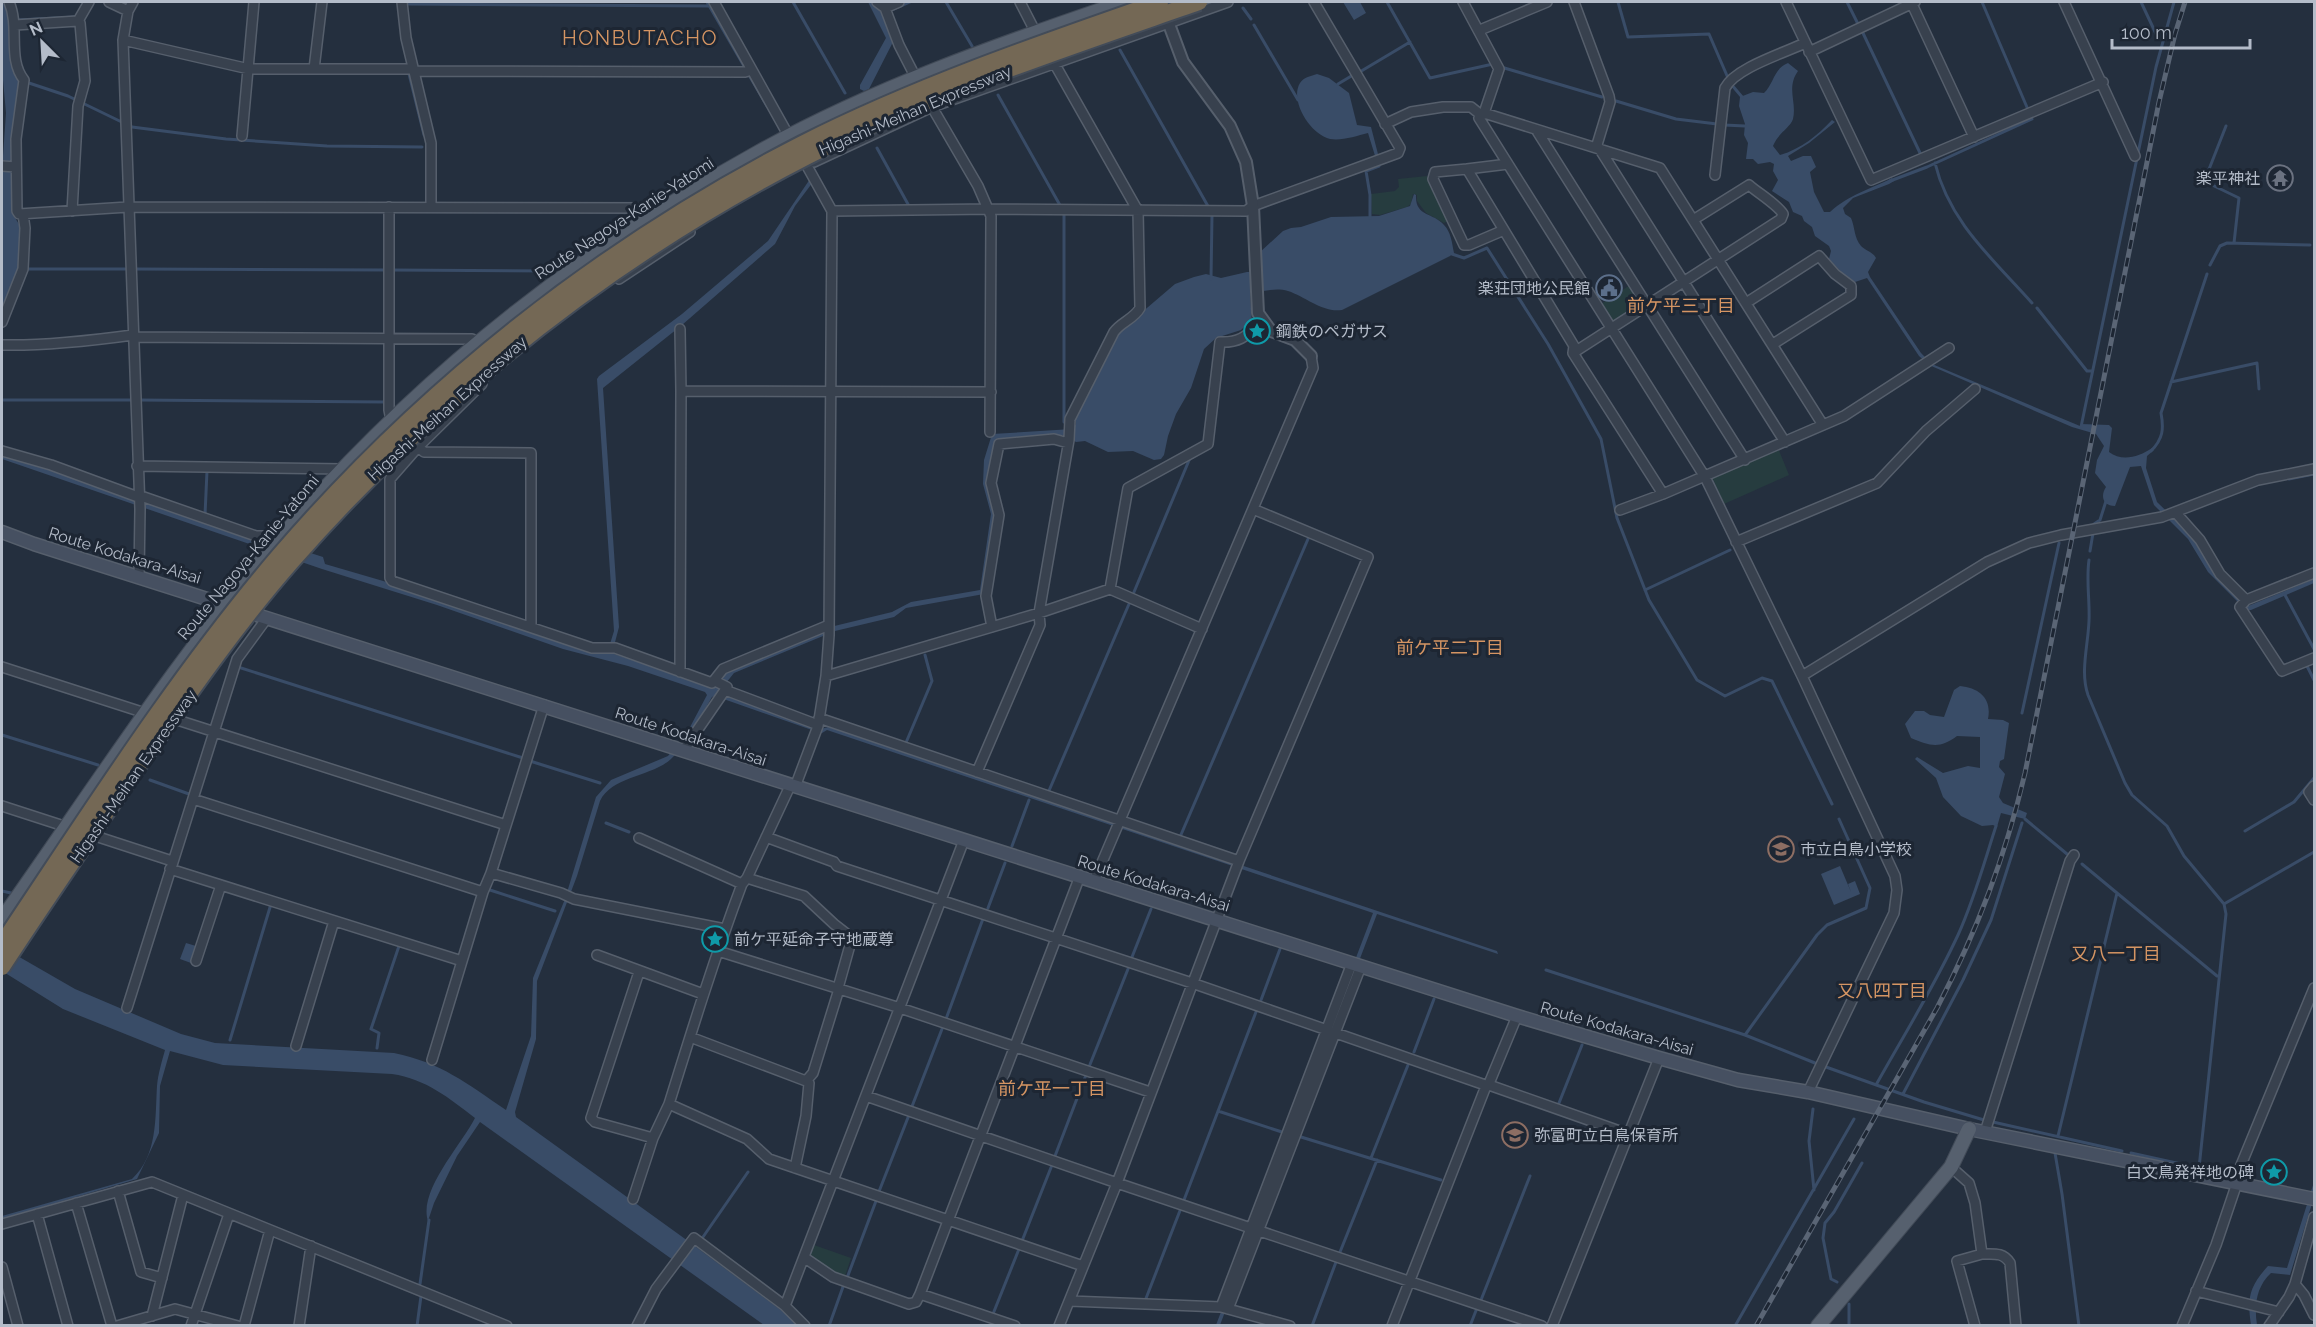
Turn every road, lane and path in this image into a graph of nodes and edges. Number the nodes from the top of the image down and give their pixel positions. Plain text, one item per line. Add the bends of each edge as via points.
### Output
1 (9, 2) edge
2 (89, 2) edge
3 (109, 2) edge
4 (133, 2) edge
5 (254, 2) edge
6 (322, 2) edge
7 (402, 2) edge
8 (714, 2) edge
9 (877, 2) edge
10 (899, 2) edge
11 (1020, 2) edge
12 (1124, 2) edge
13 (1160, 2) edge
14 (1199, 2) edge
15 (1228, 2) edge
16 (1314, 2) edge
17 (1463, 2) edge
18 (1547, 2) edge
19 (1575, 2) edge
20 (1786, 2) edge
21 (1912, 2) edge
22 (2064, 2) edge
23 (885, 8) junction
24 (128, 11) junction
25 (78, 21) junction
26 (1167, 22) junction
27 (15, 24) junction
28 (1480, 30) junction
29 (1035, 32) junction
30 (123, 40) junction
31 (1807, 48) junction
32 (1055, 64) junction
33 (249, 69) junction
34 (315, 69) junction
35 (414, 70) junction
36 (752, 70) junction
37 (915, 78) junction
38 (2103, 82) junction
39 (932, 107) junction
40 (1483, 114) junction
41 (1385, 124) junction
42 (1537, 131) junction
43 (242, 136) dead end
44 (789, 136) junction
45 (1974, 136) junction
46 (1598, 148) junction
47 (2135, 156) dead end
48 (1508, 164) junction
49 (808, 165) junction
50 (2, 166) edge
51 (14, 166) junction
52 (1467, 169) junction
53 (1715, 174) dead end
54 (1253, 206) junction
55 (128, 207) junction
56 (389, 207) junction
57 (431, 207) junction
58 (666, 208) junction
59 (990, 209) junction
60 (72, 211) junction
61 (832, 211) junction
62 (1138, 211) junction
63 (23, 214) junction
64 (1694, 220) junction
65 (1504, 230) junction
66 (1719, 260) junction
67 (1684, 282) junction
68 (1746, 303) junction
69 (1647, 306) junction
70 (1263, 321) junction
71 (2, 322) edge
72 (680, 328) dead end
73 (1611, 329) junction
74 (133, 336) junction
75 (389, 338) junction
76 (477, 342) junction
77 (1773, 344) junction
78 (2, 345) edge
79 (1949, 348) dead end
80 (1573, 353) junction
81 (1311, 356) joint
82 (1975, 389) dead end
83 (681, 391) junction
84 (831, 392) junction
85 (990, 392) junction
86 (392, 420) junction
87 (1824, 425) junction
88 (990, 432) dead end
89 (1069, 441) junction
90 (1785, 442) junction
91 (418, 447) junction
92 (2, 451) edge
93 (1745, 460) junction
94 (137, 466) junction
95 (343, 469) junction
96 (2314, 469) edge
97 (1705, 477) junction
98 (1663, 494) junction
99 (138, 496) junction
100 (1253, 509) junction
101 (1620, 510) dead end
102 (2169, 514) junction
103 (2, 532) edge
104 (281, 537) junction
105 (1736, 542) junction
106 (2314, 573) edge
107 (139, 577) junction
108 (1110, 589) junction
109 (2244, 602) junction
110 (226, 604) junction
111 (1039, 613) junction
112 (267, 618) junction
113 (531, 627) junction
114 (992, 627) junction
115 (1202, 629) junction
116 (829, 630) junction
117 (2314, 658) edge
118 (2, 667) edge
119 (680, 672) junction
120 (826, 676) junction
121 (1802, 676) junction
122 (715, 681) junction
123 (725, 688) junction
124 (544, 705) junction
125 (145, 712) junction
126 (817, 725) junction
127 (214, 731) junction
128 (677, 749) junction
129 (977, 771) junction
130 (792, 786) junction
131 (2314, 786) edge
132 (193, 799) junction
133 (2314, 800) edge
134 (2, 806) edge
135 (1117, 823) junction
136 (506, 825) junction
137 (67, 827) junction
138 (766, 837) junction
139 (639, 838) dead end
140 (964, 840) junction
141 (2074, 855) dead end
142 (171, 865) junction
143 (1237, 865) junction
144 (491, 873) junction
145 (1080, 876) junction
146 (745, 881) junction
147 (1094, 881) junction
148 (221, 885) junction
149 (483, 892) junction
150 (941, 900) junction
151 (2, 919) edge
152 (1217, 920) junction
153 (334, 921) junction
154 (725, 929) junction
155 (1056, 938) junction
156 (2, 944) edge
157 (718, 951) junction
158 (597, 955) dead end
159 (462, 961) junction
160 (196, 962) dead end
161 (1357, 965) junction
162 (2, 967) edge
163 (639, 972) junction
164 (1192, 983) junction
165 (2314, 988) edge
166 (838, 989) junction
167 (702, 994) junction
168 (127, 1008) dead end
169 (900, 1008) junction
170 (1517, 1016) junction
171 (1331, 1031) junction
172 (690, 1037) junction
173 (296, 1046) dead end
174 (1014, 1046) junction
175 (1659, 1058) junction
176 (432, 1060) dead end
177 (806, 1081) junction
178 (1487, 1085) junction
179 (1150, 1092) junction
180 (1808, 1092) junction
181 (866, 1096) junction
182 (669, 1104) junction
183 (1970, 1129) junction
184 (1985, 1132) junction
185 (1628, 1134) junction
186 (980, 1135) junction
187 (653, 1138) junction
188 (1951, 1167) junction
189 (795, 1168) junction
190 (832, 1181) junction
191 (1117, 1183) junction
192 (2235, 1183) junction
193 (118, 1191) junction
194 (183, 1195) junction
195 (2311, 1198) edge
196 (633, 1199) dead end
197 (76, 1203) junction
198 (37, 1214) junction
199 (229, 1214) junction
200 (2314, 1217) edge
201 (947, 1221) junction
202 (2, 1224) edge
203 (1255, 1229) junction
204 (270, 1230) junction
205 (311, 1246) junction
206 (1982, 1254) junction
207 (805, 1258) junction
208 (1083, 1266) junction
209 (2, 1267) edge
210 (162, 1278) junction
211 (1409, 1281) junction
212 (2295, 1284) junction
213 (2196, 1291) junction
214 (920, 1294) junction
215 (1070, 1301) junction
216 (785, 1306) junction
217 (1224, 1308) junction
218 (2279, 1312) junction
219 (195, 1314) junction
220 (2314, 1315) edge
221 (152, 1316) junction
222 (119, 1325) edge
223 (238, 1325) edge
224 (18, 1326) edge
225 (68, 1326) edge
226 (112, 1326) edge
227 (191, 1326) edge
228 (299, 1326) edge
229 (507, 1326) edge
230 (637, 1326) edge
231 (805, 1326) edge
232 (1016, 1326) edge
233 (1059, 1326) edge
234 (1290, 1326) edge
235 (1392, 1326) edge
236 (1542, 1326) edge
237 (1552, 1326) edge
238 (1818, 1326) edge
239 (1975, 1326) edge
240 (2016, 1326) edge
241 (2182, 1326) edge
242 (2269, 1326) edge

1 - 27 street
2 - 25 street
3 - 24 street
4 - 24 street
5 - 33 street
6 - 34 street
7 - 35 street via 405,38
8 - 36 street
9 - 23 street
10 - 23 street
11 - 29 street
12 - 29 main road, Route Nagoya-Kanie-Yatomi
13 - 26 street
13 - 156 highway, Higashi-Meihan Expressway, bridge via 973,68 803,144 707,196 632,243 549,301 481,356 388,440 279,556 170,698
14 - 162 highway, Higashi-Meihan Expressway, bridge via 979,81 809,155 714,207 639,255 558,311 489,366 355,491 290,563 180,705
15 - 26 street
16 - 41 street
17 - 28 street
18 - 28 street
19 - 46 street via 1610,102
20 - 31 street
21 - 31 street
21 - 45 street
22 - 38 street
23 - 37 street
24 - 30 street
25 - 27 street
25 - 60 street via 85,81 79,103
26 - 32 street
26 - 54 street via 1183,62 1237,142 1246,162
27 - 51 street via 16,68 24,82
28 - 40 street via 1499,69
29 - 32 street
29 - 37 main road, Route Nagoya-Kanie-Yatomi
30 - 33 street
30 - 55 street
31 - 45 street via 1870,180
31 - 53 street via 1739,73 1728,82
32 - 39 street
32 - 62 street
33 - 34 street
33 - 43 street
34 - 35 street
35 - 36 street
35 - 57 street via 431,142
36 - 44 street
37 - 39 street
37 - 44 main road, Route Nagoya-Kanie-Yatomi
38 - 45 street
38 - 47 street
39 - 49 street
39 - 59 street
40 - 41 street via 1471,107 1433,108 1411,112
40 - 42 street
40 - 48 street via 1479,118
41 - 54 street via 1400,148 1398,153
42 - 46 street
42 - 69 street
44 - 49 street
44 - 58 main road, Route Nagoya-Kanie-Yatomi
46 - 64 street via 1660,168
46 - 67 street
48 - 52 street
48 - 73 street
49 - 61 street
49 - 91 street via 722,211 582,304 492,374
50 - 51 street
51 - 63 street via 17,211
52 - 65 street
52 - 65 street via 1435,172 1433,179 1464,244 1468,246
54 - 62 street via 1246,211
54 - 70 street via 1256,295
55 - 56 street
55 - 60 street
55 - 74 street
56 - 57 street
56 - 75 street
57 - 58 street
58 - 76 main road, Route Nagoya-Kanie-Yatomi via 583,261
59 - 61 street
59 - 62 street
59 - 85 street
60 - 63 street
61 - 84 street
62 - 89 street via 1140,308 1114,332 1070,419
63 - 71 street via 23,269
64 - 66 street
64 - 66 street via 1749,185 1781,211 1781,219
65 - 80 street via 1574,346
66 - 67 street
66 - 68 street
67 - 69 street
67 - 90 street
68 - 77 street
68 - 77 street via 1819,256 1851,286 1851,295
69 - 73 street
69 - 93 street
70 - 81 street via 1271,331 1296,340
70 - 108 street via 1234,343 1220,342 1208,444 1128,488
72 - 83 street
73 - 80 street
73 - 97 street
74 - 75 street
74 - 78 street via 73,344
74 - 94 street
75 - 76 street
75 - 86 street
76 - 86 main road, Route Nagoya-Kanie-Yatomi
77 - 87 street
79 - 87 street
80 - 98 street
81 - 100 street via 1312,368
82 - 105 street via 1926,431 1877,483
83 - 84 street
83 - 119 street
84 - 85 street
84 - 116 street
85 - 88 street
86 - 95 main road, Route Nagoya-Kanie-Yatomi
87 - 90 street
89 - 111 street
89 - 114 street via 999,444 991,483 999,515 986,596
90 - 93 street
91 - 113 street via 424,453 531,453
91 - 113 street via 390,479 390,578
92 - 99 street
93 - 97 street
94 - 95 street
94 - 99 street
95 - 104 main road, Route Nagoya-Kanie-Yatomi
96 - 102 street via 2258,480
97 - 98 street
97 - 105 street
98 - 101 street
99 - 104 street via 256,536
99 - 107 street
100 - 115 street
100 - 143 street via 1368,557
102 - 109 street via 2199,540
102 - 121 street via 2029,543 1987,562
103 - 107 main road, Route Kodakara-Aisai
104 - 110 main road, Route Nagoya-Kanie-Yatomi
105 - 121 street
106 - 109 street
107 - 110 main road, Route Kodakara-Aisai
108 - 111 street
108 - 115 street
109 - 117 street via 2282,671
110 - 112 main road, Route Kodakara-Aisai
110 - 125 main road, Route Nagoya-Kanie-Yatomi
111 - 114 street
111 - 129 street via 1040,625
112 - 124 main road, Route Kodakara-Aisai
112 - 127 street via 237,659
113 - 119 street via 592,648 615,648
114 - 120 street
115 - 135 street
116 - 120 street
116 - 122 street via 723,669
118 - 125 street
119 - 122 street
120 - 126 street
121 - 180 street via 1885,850 1898,890 1894,913
122 - 123 street
123 - 126 street
123 - 128 street via 720,700
124 - 128 main road, Route Kodakara-Aisai
124 - 136 street
125 - 127 street
125 - 137 main road, Route Nagoya-Kanie-Yatomi
126 - 129 street
126 - 130 street
127 - 132 street
127 - 136 street
128 - 130 main road, Route Kodakara-Aisai
129 - 135 street
130 - 138 street
130 - 140 main road, Route Kodakara-Aisai
131 - 133 street via 2309,792
132 - 142 street
132 - 149 street
134 - 137 street
135 - 143 street
135 - 147 street
136 - 144 street
137 - 142 street
137 - 151 main road, Route Nagoya-Kanie-Yatomi
138 - 146 street
138 - 150 street via 837,866
139 - 146 street
140 - 145 main road, Route Kodakara-Aisai
140 - 150 street
141 - 184 street
142 - 148 street
142 - 168 street
143 - 152 street
144 - 149 street
144 - 154 street via 568,896
145 - 147 main road, Route Kodakara-Aisai
145 - 155 street
146 - 154 street
146 - 166 street via 804,896 852,938
147 - 152 main road, Route Kodakara-Aisai
148 - 153 street
148 - 160 street
149 - 159 street
150 - 155 street
150 - 169 street
152 - 161 main road, Route Kodakara-Aisai
152 - 164 street
153 - 159 street
153 - 173 street
154 - 157 street
155 - 164 street
155 - 174 street
157 - 166 street
157 - 167 street
158 - 163 street
159 - 176 street
161 - 170 main road, Route Kodakara-Aisai
161 - 171 street
163 - 167 street
163 - 187 street via 591,1118
164 - 171 street
164 - 179 street
165 - 192 street
166 - 169 street
166 - 177 street via 813,1073
167 - 172 street
169 - 174 street
169 - 181 street
170 - 175 main road, Route Kodakara-Aisai
170 - 178 street
171 - 178 street
171 - 203 street
172 - 177 street
172 - 182 street
174 - 179 street
174 - 186 street
175 - 180 main road, Route Kodakara-Aisai via 1738,1080
175 - 185 street
177 - 189 street via 806,1116
178 - 185 street
178 - 211 street
179 - 191 street
180 - 183 main road, Route Kodakara-Aisai
181 - 186 street
181 - 190 street
182 - 187 street
182 - 189 street via 747,1139 769,1159
183 - 184 main road, Route Kodakara-Aisai
183 - 188 main road
184 - 192 main road, Route Kodakara-Aisai
185 - 237 street
186 - 191 street
186 - 201 street
187 - 196 street
188 - 206 street via 1969,1183
188 - 238 main road
189 - 190 street
190 - 201 street
190 - 207 street
191 - 203 street
191 - 208 street
192 - 195 main road, Route Kodakara-Aisai
192 - 213 street via 2224,1224
193 - 194 street via 152,1182
193 - 197 street
193 - 210 street via 141,1272
194 - 199 street
194 - 210 street
197 - 198 street
197 - 226 street
198 - 202 street
198 - 225 street
199 - 204 street
199 - 219 street
200 - 212 street
201 - 208 street
201 - 214 street
203 - 211 street
203 - 217 street
204 - 205 street
204 - 223 street
205 - 228 street
205 - 229 street
206 - 239 street via 1957,1261
206 - 240 street via 2000,1254 2010,1263
207 - 214 street via 833,1277 909,1304
207 - 216 street
208 - 215 street
209 - 224 street
210 - 221 street
211 - 235 street
211 - 236 street
212 - 218 street
212 - 220 street
213 - 218 street
213 - 241 street
214 - 232 street
215 - 217 street
215 - 233 street
216 - 230 street via 694,1238 656,1289
216 - 231 street
217 - 234 street
218 - 242 street
219 - 221 street via 175,1309
219 - 223 street
219 - 227 street
221 - 222 street

